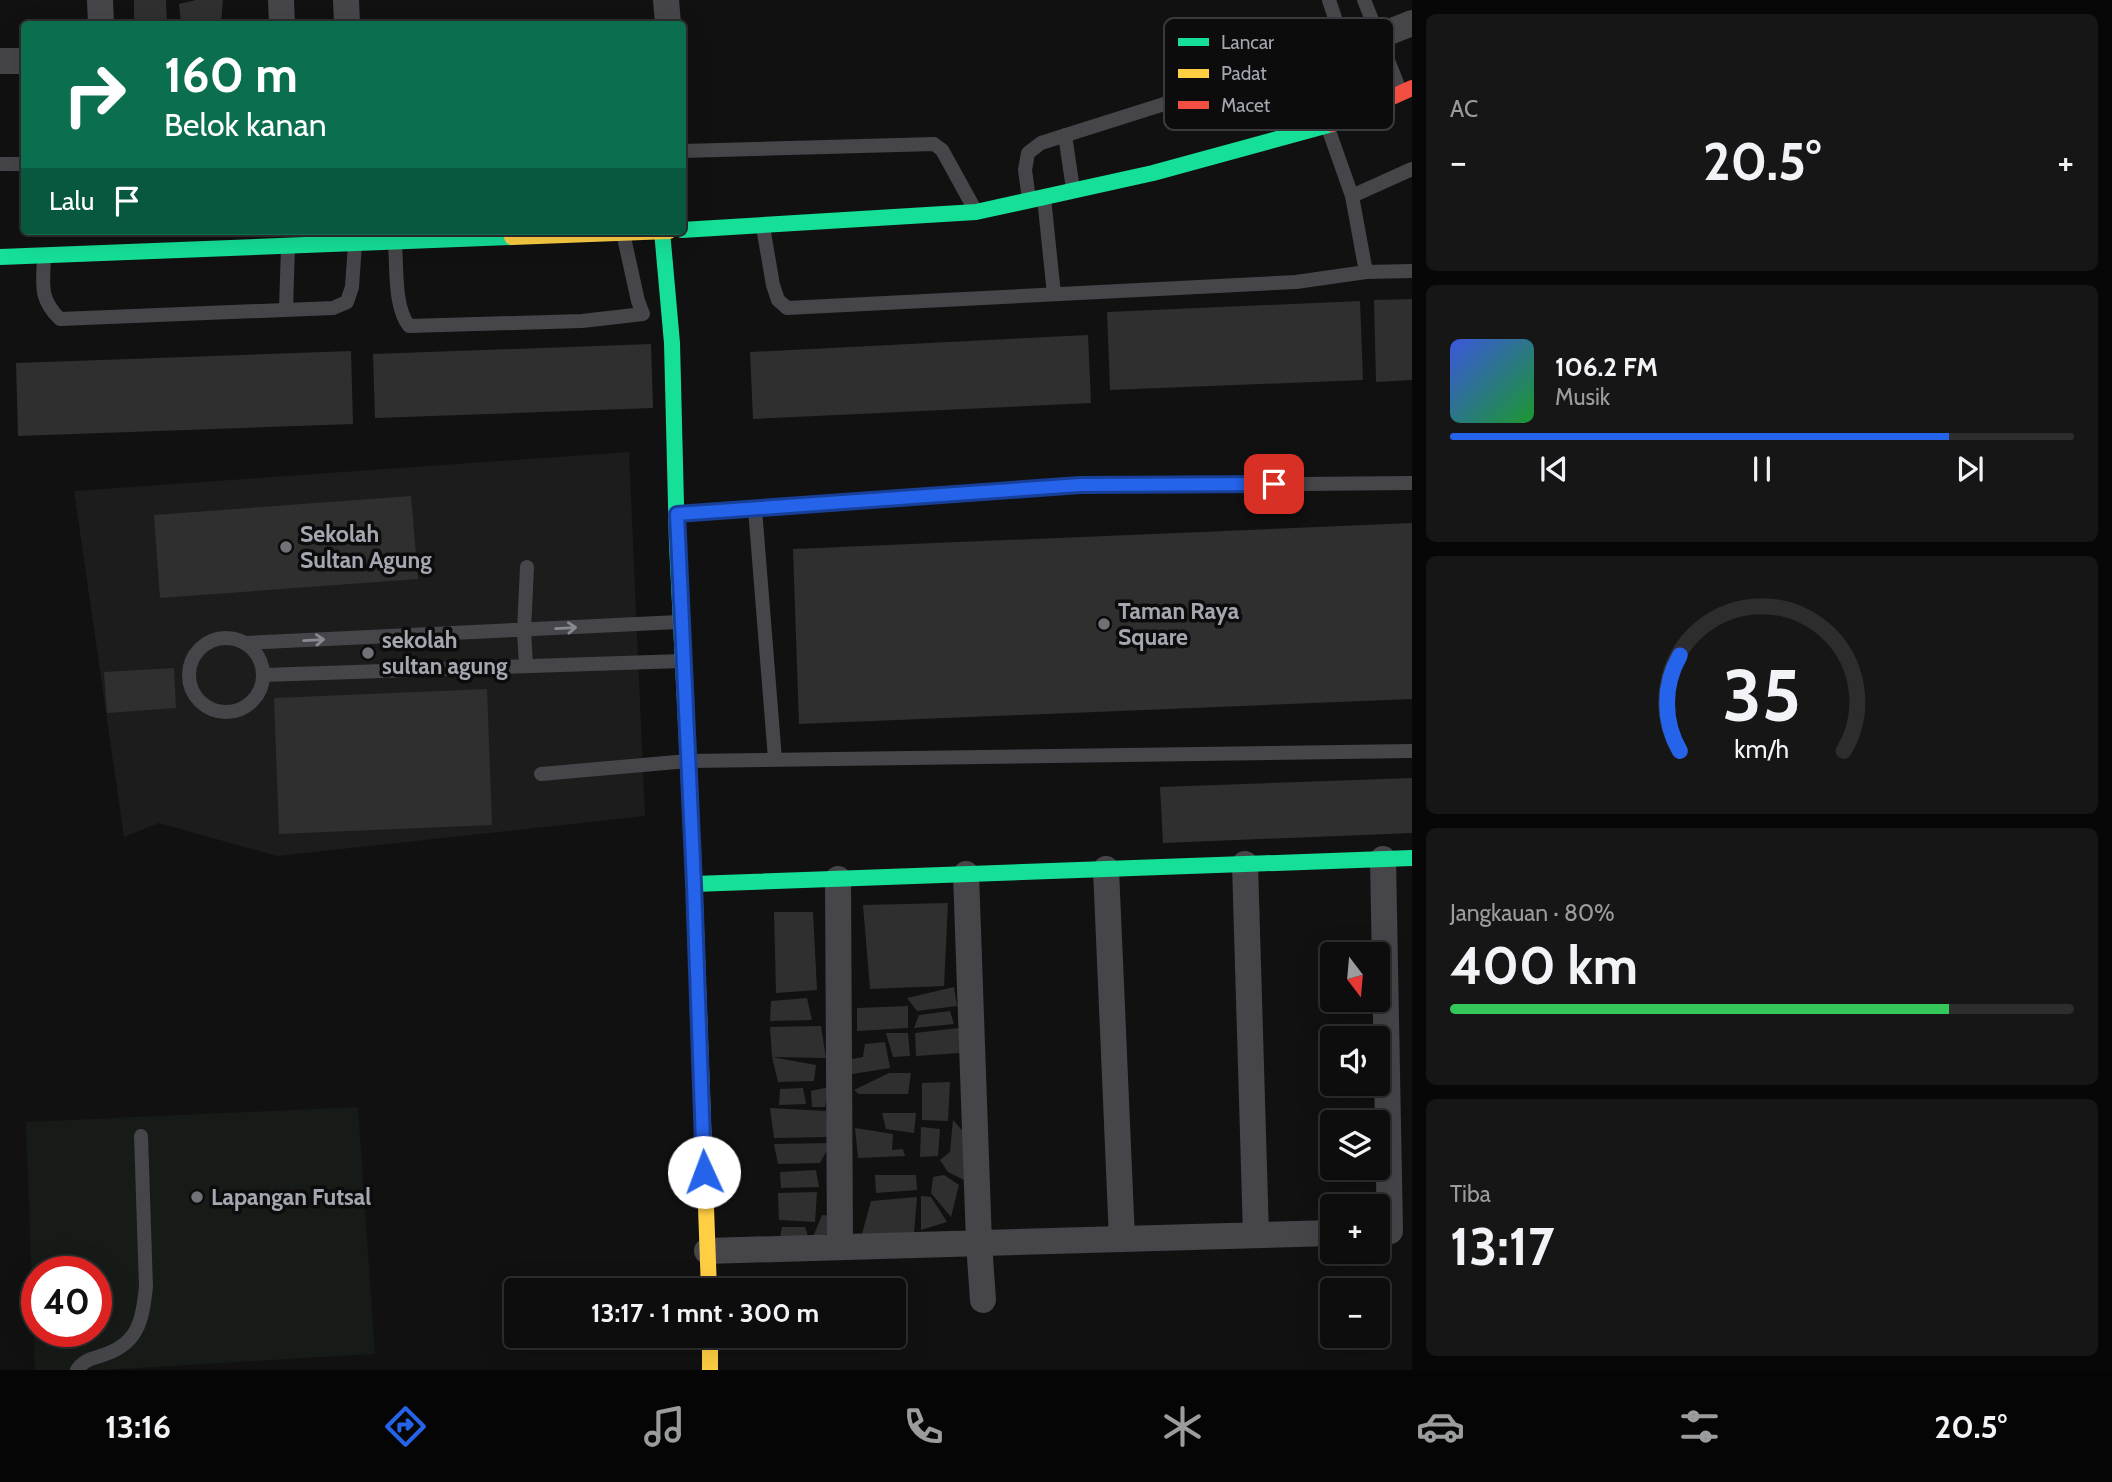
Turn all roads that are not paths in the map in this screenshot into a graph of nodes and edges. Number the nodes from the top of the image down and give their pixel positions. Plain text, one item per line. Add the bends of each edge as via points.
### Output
1 (100, 0) edge
2 (281, 0) edge
3 (346, 0) edge
4 (666, 0) edge
5 (1329, 0) edge
6 (1364, 0) edge
7 (1335, 18) edge
8 (1372, 18) edge
9 (101, 21) edge
10 (282, 21) edge
11 (348, 21) edge
12 (668, 21) edge
13 (1412, 23) edge
14 (1394, 30) edge
15 (0, 61) edge
16 (21, 61) edge
17 (1394, 66) edge
18 (1406, 90) edge
19 (1164, 104) edge
20 (1313, 130) edge
21 (1329, 130) edge
22 (1065, 135) junction
23 (686, 151) edge
24 (0, 164) edge
25 (21, 164) edge
26 (1412, 169) edge
27 (1073, 190) junction
28 (1352, 196) junction
29 (1036, 199) junction
30 (976, 212) junction
31 (763, 225) junction
32 (686, 230) edge
33 (577, 235) edge
34 (623, 235) edge
35 (662, 235) edge
36 (355, 237) edge
37 (288, 238) edge
38 (395, 243) junction
39 (44, 256) junction
40 (0, 257) edge
41 (1412, 271) edge
42 (1366, 272) junction
43 (1054, 294) junction
44 (286, 309) junction
45 (1412, 483) edge
46 (754, 509) junction
47 (677, 514) junction
48 (527, 567) dead end
49 (681, 622) junction
50 (524, 630) junction
51 (246, 643) junction
52 (683, 661) junction
53 (526, 666) junction
54 (264, 675) junction
55 (1412, 751) edge
56 (775, 759) junction
57 (688, 761) junction
58 (541, 774) dead end
59 (1412, 858) edge
60 (1383, 859) junction
61 (1245, 864) junction
62 (1106, 869) junction
63 (966, 874) junction
64 (838, 879) junction
65 (694, 884) junction
66 (141, 1136) dead end
67 (1393, 1231) edge
68 (1320, 1233) edge
69 (1256, 1235) junction
70 (1122, 1239) junction
71 (979, 1242) junction
72 (840, 1247) junction
73 (706, 1251) junction
74 (708, 1278) edge
75 (984, 1300) dead end
76 (710, 1348) edge
77 (77, 1370) edge
78 (710, 1370) edge

1 - 9 street
2 - 10 street
3 - 11 street
4 - 12 street
5 - 7 lane
6 - 8 lane
13 - 14 street
15 - 16 street
17 - 18 lane
19 - 22 lane
20 - 27 street
21 - 28 lane
22 - 27 lane
22 - 29 lane via 1028,153 1025,170
23 - 30 lane via 934,145 942,150
24 - 25 lane
26 - 28 lane
27 - 29 street
28 - 42 lane
29 - 30 street
29 - 43 lane
30 - 31 street
31 - 32 street
31 - 43 lane via 773,285 778,300 787,308
33 - 38 street
34 - 38 lane via 643,314 582,321 409,326 400,305
35 - 47 street via 672,343
36 - 37 street
36 - 38 street
36 - 44 lane via 352,287 346,302 333,308
37 - 39 street
37 - 44 lane
39 - 40 street
39 - 44 lane via 43,292 48,308 60,319
41 - 42 lane
42 - 43 lane via 1296,282
45 - 46 lane via 1080,485
46 - 47 lane
46 - 56 lane
47 - 49 street
48 - 50 lane
50 -> 49 lane
49 - 52 street
51 -> 50 lane
50 - 53 lane
51 - 54 lane via 256,652
51 - 54 lane via 222,638 200,649 189,671 194,694 212,709 235,710 255,697
52 - 53 lane
52 - 57 street
53 - 54 lane
55 - 56 lane
56 - 57 lane
57 - 58 lane
57 - 65 street
59 - 60 street
60 - 61 street
60 - 67 street
61 - 62 street
61 - 69 street
62 - 63 street
62 - 70 street
63 - 64 street
63 - 71 street
64 - 65 street
64 - 72 street
65 - 73 street
66 - 77 lane via 143,1312 136,1333 122,1346 87,1360
68 - 69 street
69 - 70 street
70 - 71 street
71 - 72 street
71 - 75 street
72 - 73 street
73 - 74 street
76 - 78 street

